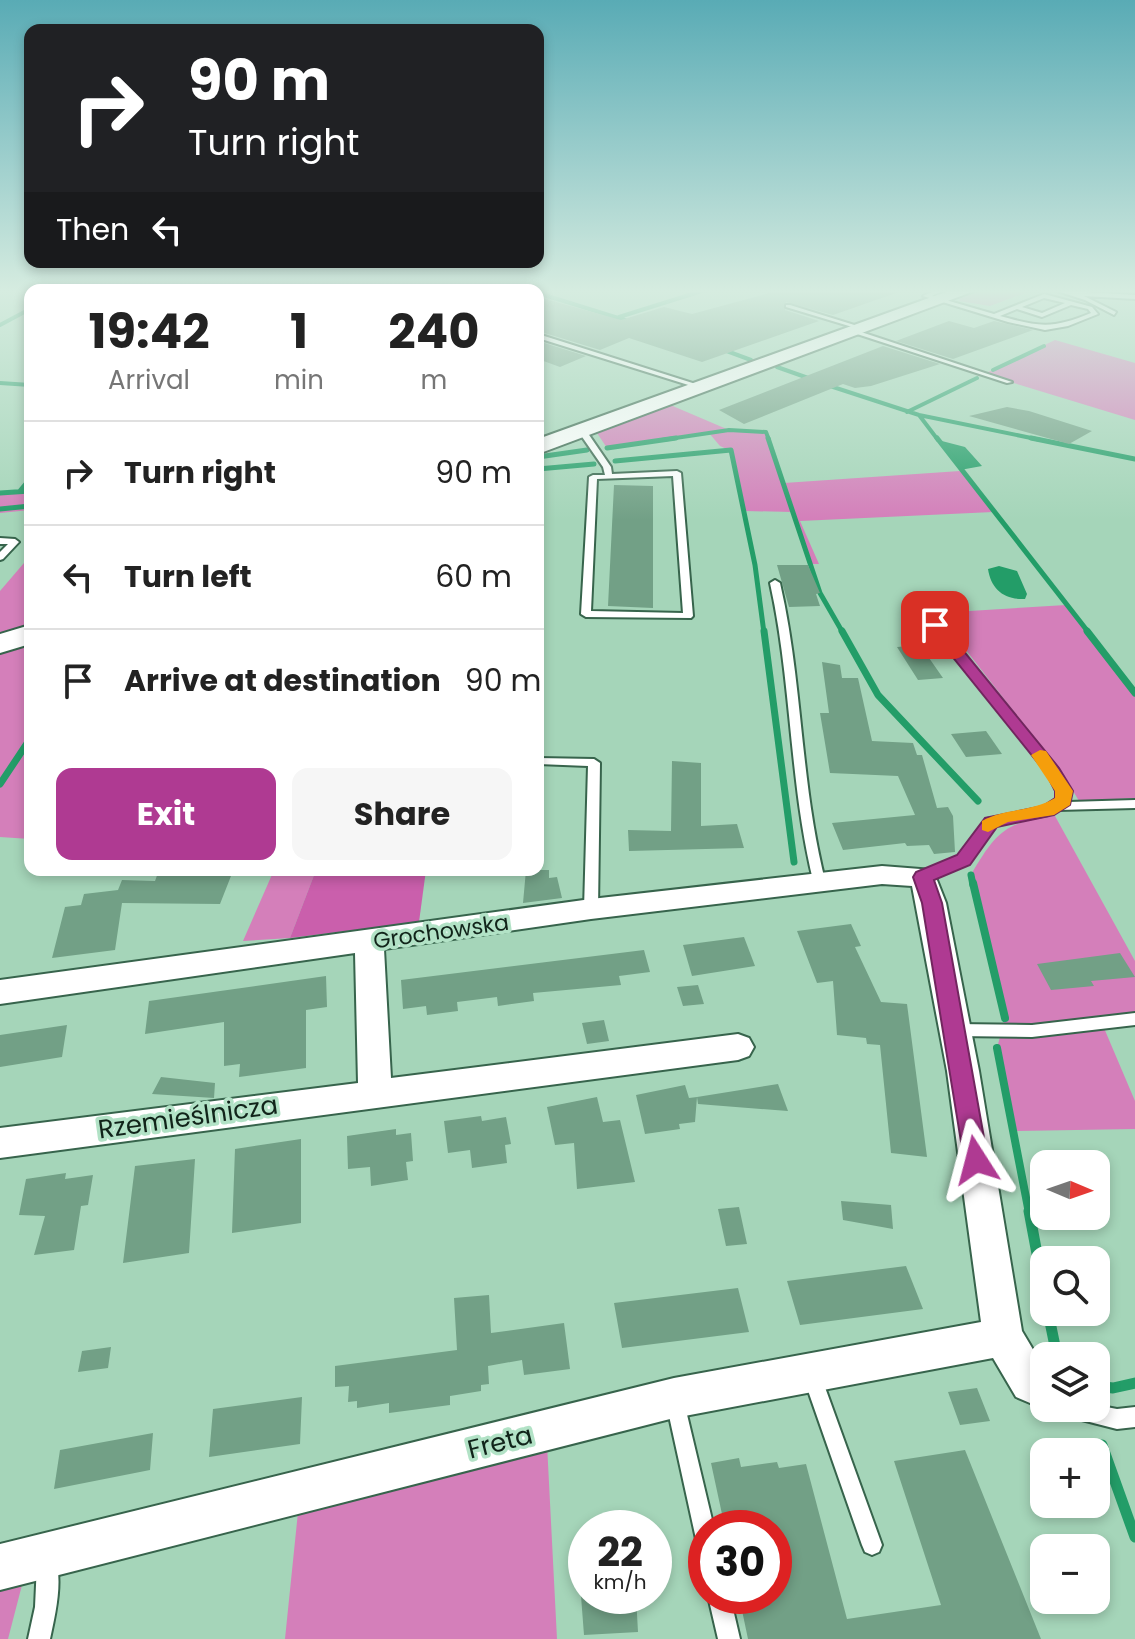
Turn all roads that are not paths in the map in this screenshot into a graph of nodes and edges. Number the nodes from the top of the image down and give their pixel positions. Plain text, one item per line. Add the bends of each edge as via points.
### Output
1 (635, 366) edge
2 (757, 366) edge
3 (964, 366) edge
4 (1009, 382) dead end
5 (700, 387) junction
6 (582, 431) junction
7 (544, 445) edge
8 (609, 477) junction
9 (0, 541) edge
10 (0, 557) edge
11 (775, 583) dead end
12 (935, 625) dead end
13 (24, 636) edge
14 (0, 644) edge
15 (544, 761) edge
16 (1135, 804) edge
17 (1058, 806) junction
18 (923, 877) junction
19 (820, 884) junction
20 (591, 909) junction
21 (369, 941) junction
22 (0, 992) edge
23 (1135, 1019) edge
24 (955, 1030) junction
25 (738, 1047) dead end
26 (375, 1092) junction
27 (0, 1143) edge
28 (1003, 1337) junction
29 (811, 1372) junction
30 (1030, 1378) edge
31 (674, 1398) junction
32 (1110, 1417) edge
33 (1135, 1417) edge
34 (699, 1510) edge
35 (872, 1545) dead end
36 (47, 1556) junction
37 (0, 1567) edge
38 (723, 1614) edge
39 (39, 1639) edge
40 (729, 1639) edge

1 - 5 lane
2 - 5 street
3 - 4 lane
5 - 6 street
6 - 7 street
6 - 8 lane
8 - 8 lane via 677,473 688,616 586,614 593,477
9 - 10 lane via 15,542
11 - 19 lane via 786,621 803,788
12 - 17 lane via 1053,771 1064,791
13 - 14 street
15 - 20 lane via 594,763
16 - 17 lane
17 - 18 lane via 991,822 964,860
18 - 19 street, Grochowska via 882,875
18 - 24 street
19 - 20 street, Grochowska
20 - 21 street, Grochowska
21 - 22 street, Grochowska
21 - 26 street
23 - 24 lane via 1032,1031
24 - 28 street
25 - 26 street, Rzemieślnicza
26 - 27 street, Rzemieślnicza
28 - 29 street, Freta
28 - 30 street
29 - 31 street, Freta
29 - 35 lane
31 - 34 lane
31 - 36 street, Freta
32 - 33 lane
36 - 37 street, Freta
36 - 39 lane
38 - 40 lane

